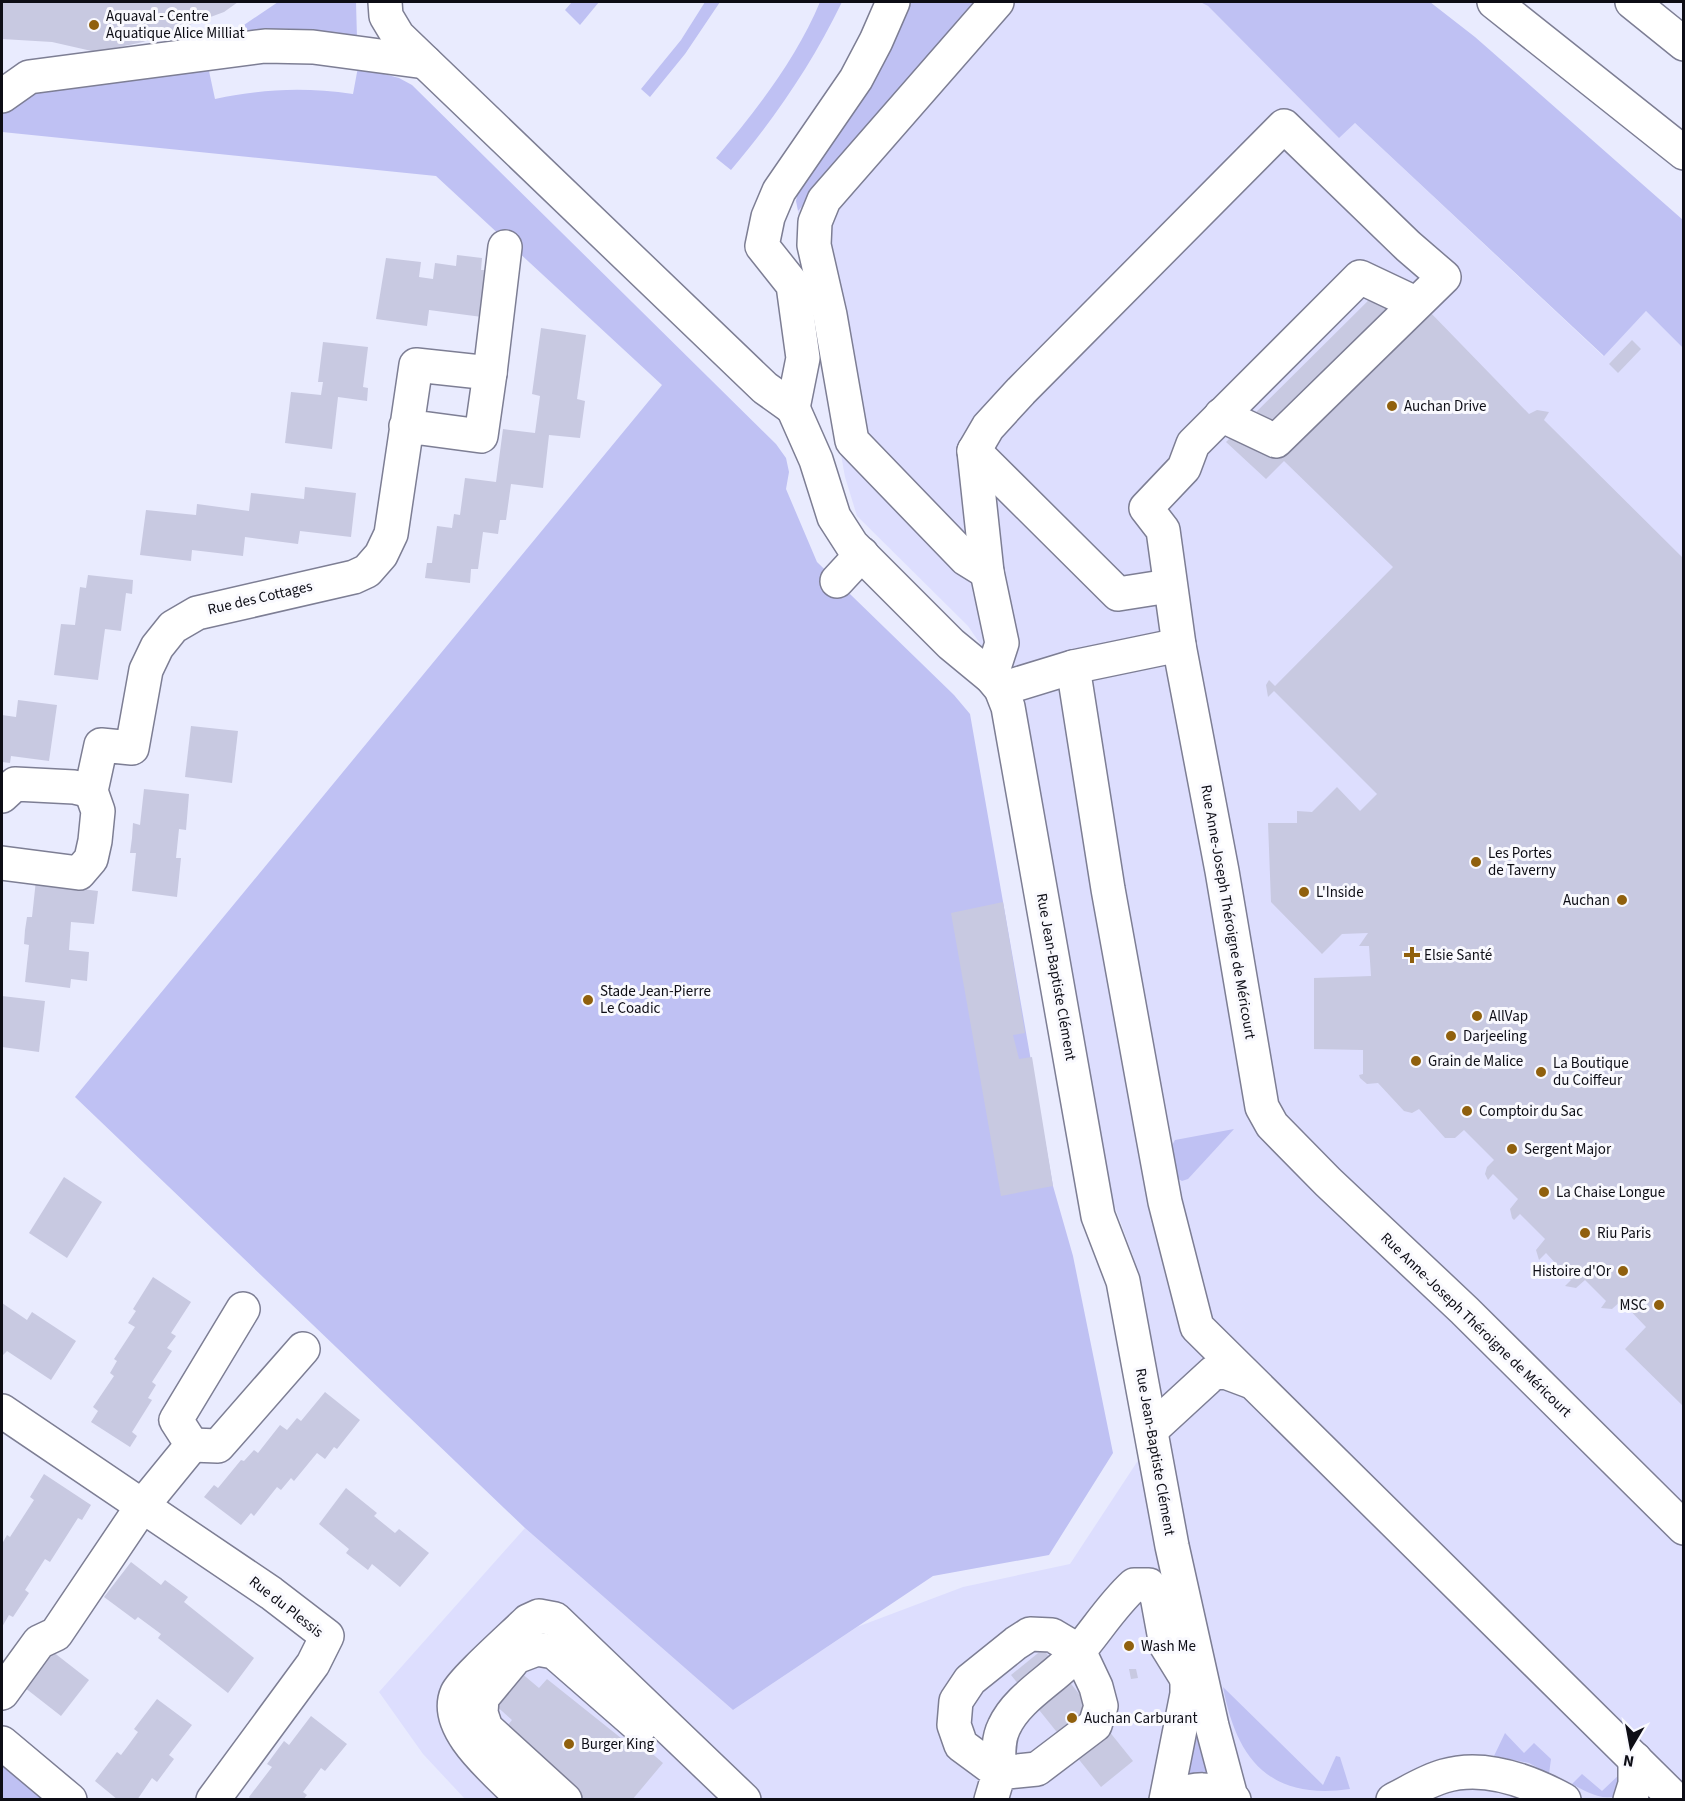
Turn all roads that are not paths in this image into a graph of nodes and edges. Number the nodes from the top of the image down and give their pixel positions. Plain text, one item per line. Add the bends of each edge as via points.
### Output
1 (385, 2) edge
2 (893, 2) edge
3 (997, 2) edge
4 (1494, 2) edge
5 (1632, 2) edge
6 (1683, 44) edge
7 (425, 62) junction
8 (2, 96) edge
9 (1683, 153) edge
10 (505, 247) dead end
11 (1415, 303) junction
12 (490, 373) junction
13 (793, 408) junction
14 (1221, 415) junction
15 (406, 426) junction
16 (975, 451) junction
17 (862, 554) junction
18 (987, 572) junction
19 (837, 581) dead end
20 (1169, 586) junction
21 (1179, 645) junction
22 (1073, 667) junction
23 (996, 683) junction
24 (91, 791) junction
25 (2, 796) edge
26 (2, 863) edge
27 (243, 1309) dead end
28 (303, 1349) dead end
29 (1249, 1381) junction
30 (2, 1411) edge
31 (1151, 1430) junction
32 (192, 1445) junction
33 (143, 1505) junction
34 (1683, 1528) edge
35 (1188, 1613) junction
36 (1079, 1651) junction
37 (1187, 1679) junction
38 (2, 1693) edge
39 (679, 1738) junction
40 (2, 1743) edge
41 (1635, 1759) junction
42 (995, 1786) edge
43 (1233, 1798) edge
44 (70, 1800) edge
45 (213, 1800) edge
46 (524, 1800) edge
47 (565, 1800) edge
48 (744, 1800) edge
49 (1166, 1800) edge
50 (1172, 1800) edge
51 (1393, 1800) edge
52 (1564, 1800) edge
53 (1630, 1800) edge
54 (1676, 1800) edge

1 - 7 main road via 386,16 398,36
2 - 13 main road via 855,79 779,190 768,217 762,246 793,285 796,306 802,358
3 - 18 main road via 824,200 815,222 814,245 852,441 966,559
4 - 9 main road
5 - 6 main road
7 - 8 main road via 313,47 265,46 30,77
7 - 13 main road via 765,388
10 - 12 main road
11 - 14 main road, Rue Anne-Joseph Théroigne de Méricourt via 1360,277
11 - 14 main road via 1276,441
11 - 16 main road via 1443,277 1284,126 1021,391 988,427
12 - 15 main road, Rue des Cottages via 416,365
12 - 15 main road via 481,436
13 - 17 main road via 816,460 834,517
14 - 20 main road, Rue Anne-Joseph Théroigne de Méricourt via 1193,444 1184,468 1146,508 1163,530
15 - 24 main road, Rue des Cottages via 391,534 381,555 367,571 354,577 197,613 173,627 146,670 132,748 101,745
16 - 18 main road
16 - 20 main road via 1118,594
17 - 19 main road
17 - 23 main road via 951,644
18 - 23 main road via 1002,643
20 - 21 main road, Rue Anne-Joseph Théroigne de Méricourt
21 - 22 main road
21 - 34 main road, Rue Anne-Joseph Théroigne de Méricourt via 1262,1107 1268,1118 1328,1182 1464,1310
22 - 23 main road
22 - 29 main road via 1108,889 1165,1202 1197,1327
23 - 31 main road, Rue Jean-Baptiste Clément via 1008,707 1098,1216 1123,1281
24 - 25 main road via 15,784
24 - 26 main road, Rue des Cottages via 98,811 95,841 91,859 80,873
27 - 32 main road via 176,1420
28 - 32 main road via 218,1446
29 - 31 main road via 1225,1372 1213,1373
29 - 41 main road
30 - 33 main road, Rue du Plessis
31 - 35 main road, Rue Jean-Baptiste Clément
32 - 33 main road
33 - 38 main road via 56,1634 39,1642
33 - 45 main road, Rue du Plessis via 327,1636 313,1664
35 - 37 main road, Rue Jean-Baptiste Clément
35 - 43 main road, Rue Jean-Baptiste Clément via 1212,1726
36 - 37 main road via 1134,1585 1149,1585 1157,1596 1166,1645
36 - 42 main road via 1012,1713 1000,1738
36 - 42 main road via 1101,1706 1095,1725 1037,1769
36 - 42 main road via 1052,1635 1030,1634 970,1680 956,1701 954,1725 962,1745
37 - 49 main road, Rue Jean-Baptiste Clément
39 - 46 main road via 555,1619 539,1616 528,1621 458,1692 453,1712 459,1729 473,1747
39 - 47 main road via 653,1738 554,1652 537,1649 516,1658 482,1698 486,1728
39 - 48 main road
40 - 44 main road
41 - 53 main road via 1635,1784
41 - 54 main road
43 - 50 main road via 1204,1789
51 - 52 main road via 1444,1775 1486,1773 1508,1776

